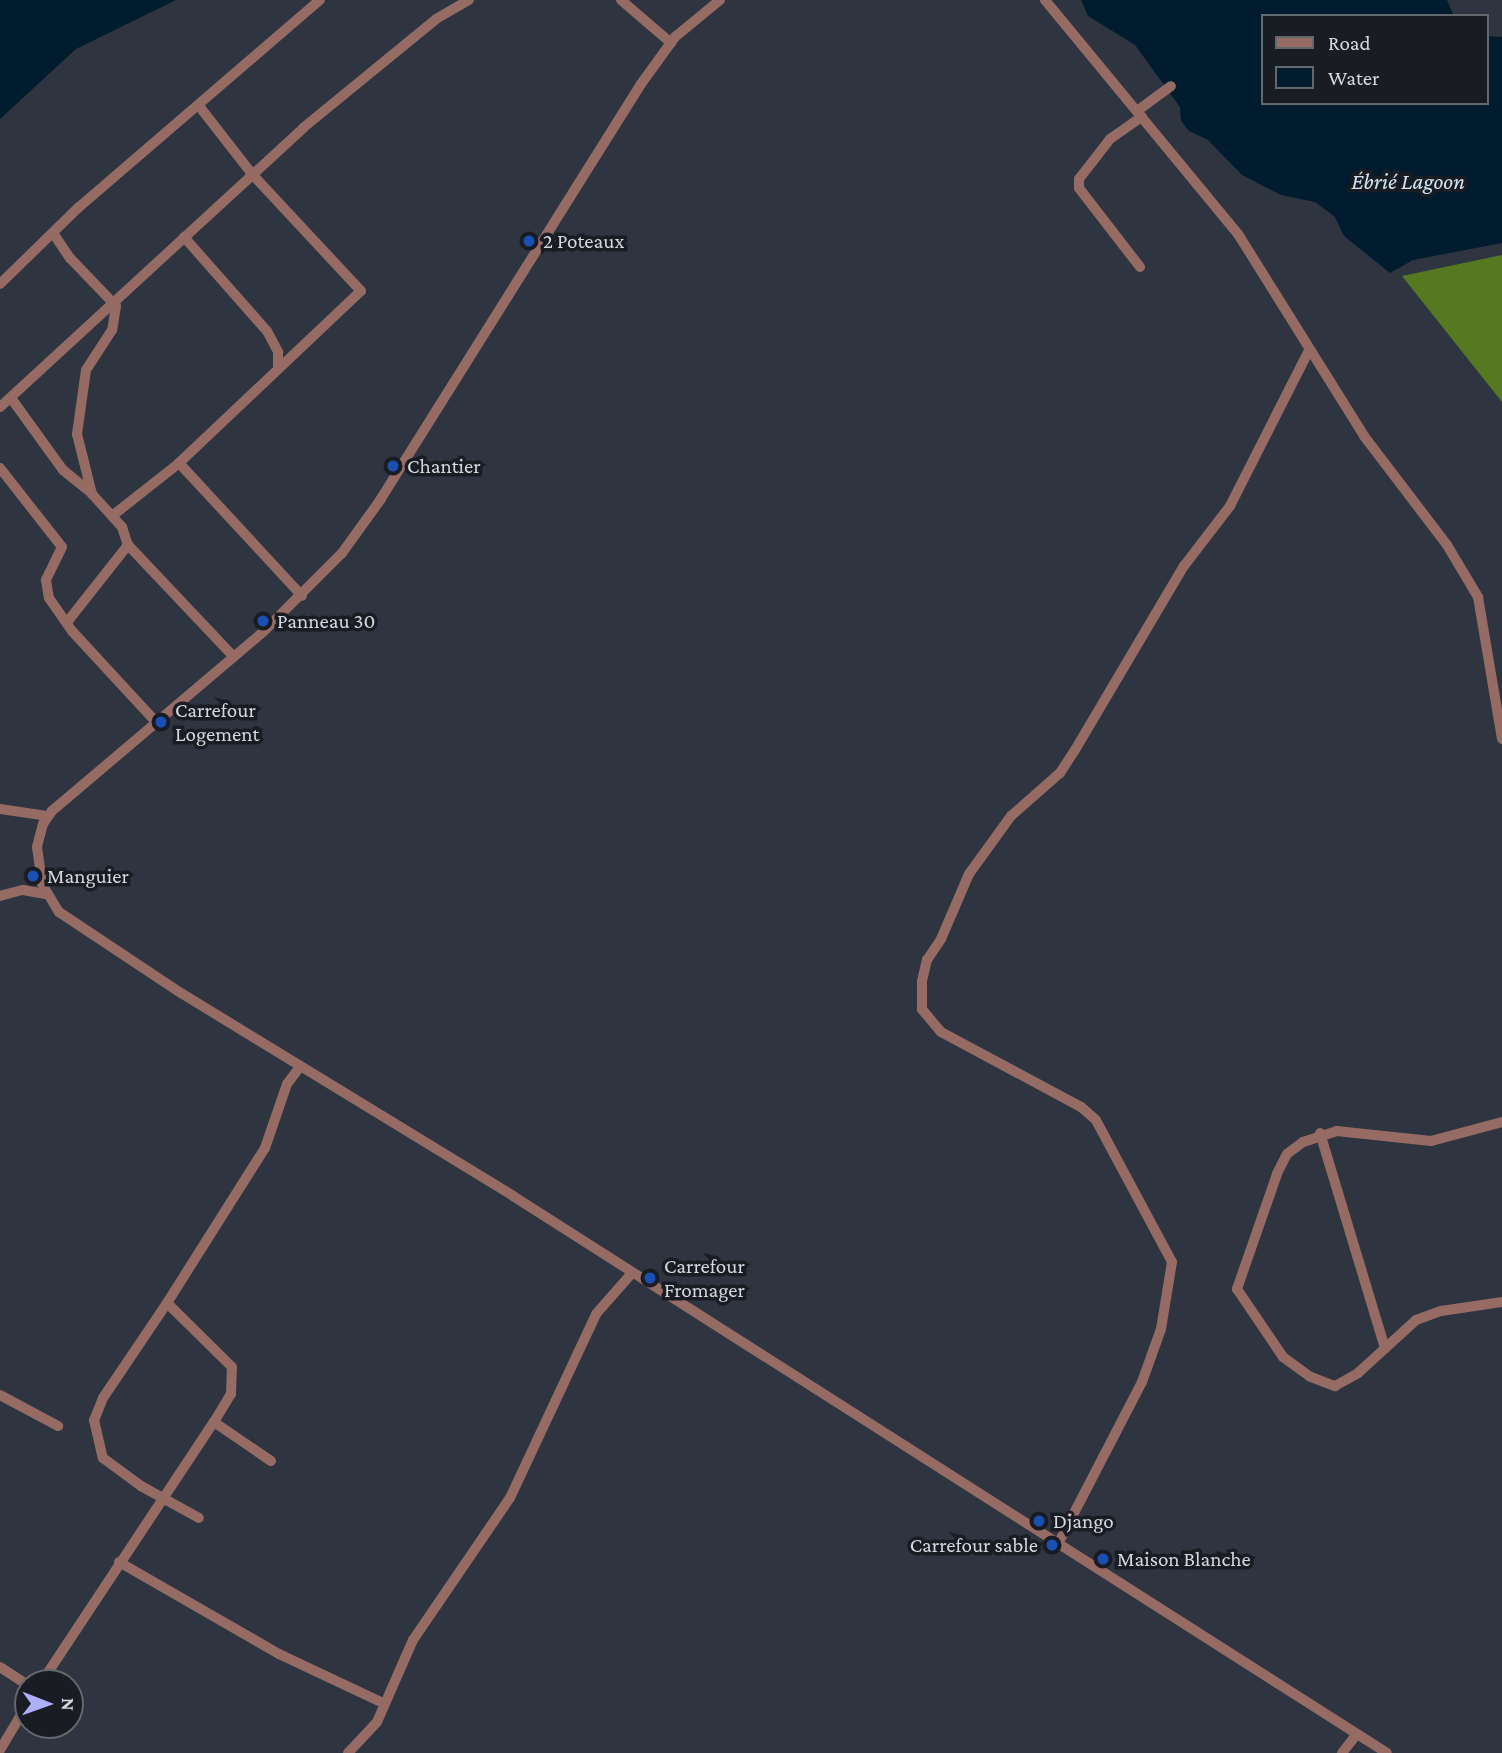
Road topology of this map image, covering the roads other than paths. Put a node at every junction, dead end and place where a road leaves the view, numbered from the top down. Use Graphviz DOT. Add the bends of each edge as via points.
graph roads {
  1 [pos="320,0"];
  2 [pos="469,0"];
  3 [pos="621,0"];
  4 [pos="720,0"];
  5 [pos="1045,0"];
  6 [pos="671,43"];
  7 [pos="1171,86"];
  8 [pos="199,106"];
  9 [pos="1139,114"];
  10 [pos="252,174"];
  11 [pos="53,233"];
  12 [pos="184,237"];
  13 [pos="1140,267"];
  14 [pos="0,284"];
  15 [pos="112,301"];
  16 [pos="1308,352"];
  17 [pos="278,366"];
  18 [pos="10,398"];
  19 [pos="0,407"];
  20 [pos="179,463"];
  21 [pos="0,468"];
  22 [pos="92,494"];
  23 [pos="112,516"];
  24 [pos="128,545"];
  25 [pos="302,596"];
  26 [pos="68,621"];
  27 [pos="234,657"];
  28 [pos="156,722"];
  29 [pos="1502,739"];
  30 [pos="0,809"];
  31 [pos="48,816"];
  32 [pos="46,894"];
  33 [pos="0,896"];
  34 [pos="300,1067"];
  35 [pos="1502,1122"];
  36 [pos="1320,1133"];
  37 [pos="632,1273"];
  38 [pos="1502,1302"];
  39 [pos="167,1303"];
  40 [pos="1385,1348"];
  41 [pos="0,1395"];
  42 [pos="214,1422"];
  43 [pos="58,1426"];
  44 [pos="271,1461"];
  45 [pos="160,1497"];
  46 [pos="199,1518"];
  47 [pos="1059,1542"];
  48 [pos="119,1562"];
  49 [pos="50,1669"];
  50 [pos="383,1703"];
  51 [pos="14,1726"];
  52 [pos="1357,1734"];
  53 [pos="0,1750"];
  54 [pos="348,1753"];
  55 [pos="1342,1753"];
  56 [pos="1387,1753"];
  1 -- 8 [label="street"];
  2 -- 10 [label="street" via="436,19"];
  3 -- 6 [label="street"];
  4 -- 6 [label="street"];
  5 -- 9 [label="street"];
  6 -- 25 [label="street" via="381,499 342,553"];
  7 -- 9 [label="street"];
  8 -- 10 [label="street"];
  8 -- 11 [label="street"];
  9 -- 13 [label="street" via="1110,139 1079,179 1079,188"];
  9 -- 16 [label="street" via="1238,234"];
  10 -- 12 [label="street"];
  10 -- 17 [label="street" via="361,291"];
  11 -- 14 [label="street"];
  11 -- 15 [label="street" via="70,258"];
  12 -- 15 [label="street"];
  12 -- 17 [label="street" via="267,331 278,352"];
  15 -- 18 [label="street"];
  15 -- 22 [label="street" via="118,315 86,370 78,414 77,434"];
  16 -- 29 [label="street" via="1476,592 1487,630"];
  16 -- 47 [label="street" via="1230,506 1184,566 1075,750 1060,773 1011,816 969,874 942,939 927,960 922,981 922,1010 941,1032 1081,1107 1096,1120 1172,1262 1161,1329 1142,1382"];
  17 -- 20 [label="street"];
  18 -- 19 [label="street"];
  18 -- 22 [label="street" via="63,470"];
  20 -- 23 [label="street"];
  20 -- 25 [label="street"];
  21 -- 26 [label="street" via="59,538 62,555 50,570 46,591"];
  22 -- 23 [label="street"];
  23 -- 24 [label="street"];
  24 -- 26 [label="street"];
  24 -- 27 [label="street"];
  25 -- 27 [label="street"];
  26 -- 28 [label="street" via="72,631"];
  27 -- 28 [label="street"];
  28 -- 31 [label="street" via="81,782"];
  30 -- 31 [label="street"];
  31 -- 32 [label="street" via="39,835 37,860"];
  32 -- 33 [label="street" via="23,890"];
  32 -- 34 [label="street" via="72,921"];
  34 -- 37 [label="street"];
  34 -- 39 [label="street" via="286,1084 265,1148"];
  35 -- 36 [label="street" via="1430,1141"];
  36 -- 40 [label="street"];
  36 -- 40 [label="street" via="1287,1154 1237,1289 1283,1357 1330,1385 1339,1386"];
  37 -- 47 [label="street"];
  37 -- 50 [label="street" via="596,1314 577,1346 510,1498 413,1640"];
  38 -- 40 [label="street" via="1424,1317"];
  39 -- 42 [label="street" via="232,1367 231,1394"];
  39 -- 45 [label="street" via="103,1398 94,1420 103,1458"];
  41 -- 43 [label="street"];
  42 -- 44 [label="street"];
  42 -- 45 [label="street"];
  45 -- 46 [label="street"];
  45 -- 48 [label="street"];
  47 -- 52 [label="street"];
  48 -- 49 [label="street"];
  48 -- 50 [label="street" via="279,1654"];
  50 -- 54 [label="street" via="377,1721"];
  51 -- 53 [label="street"];
  52 -- 55 [label="street"];
  52 -- 56 [label="street"];
}
